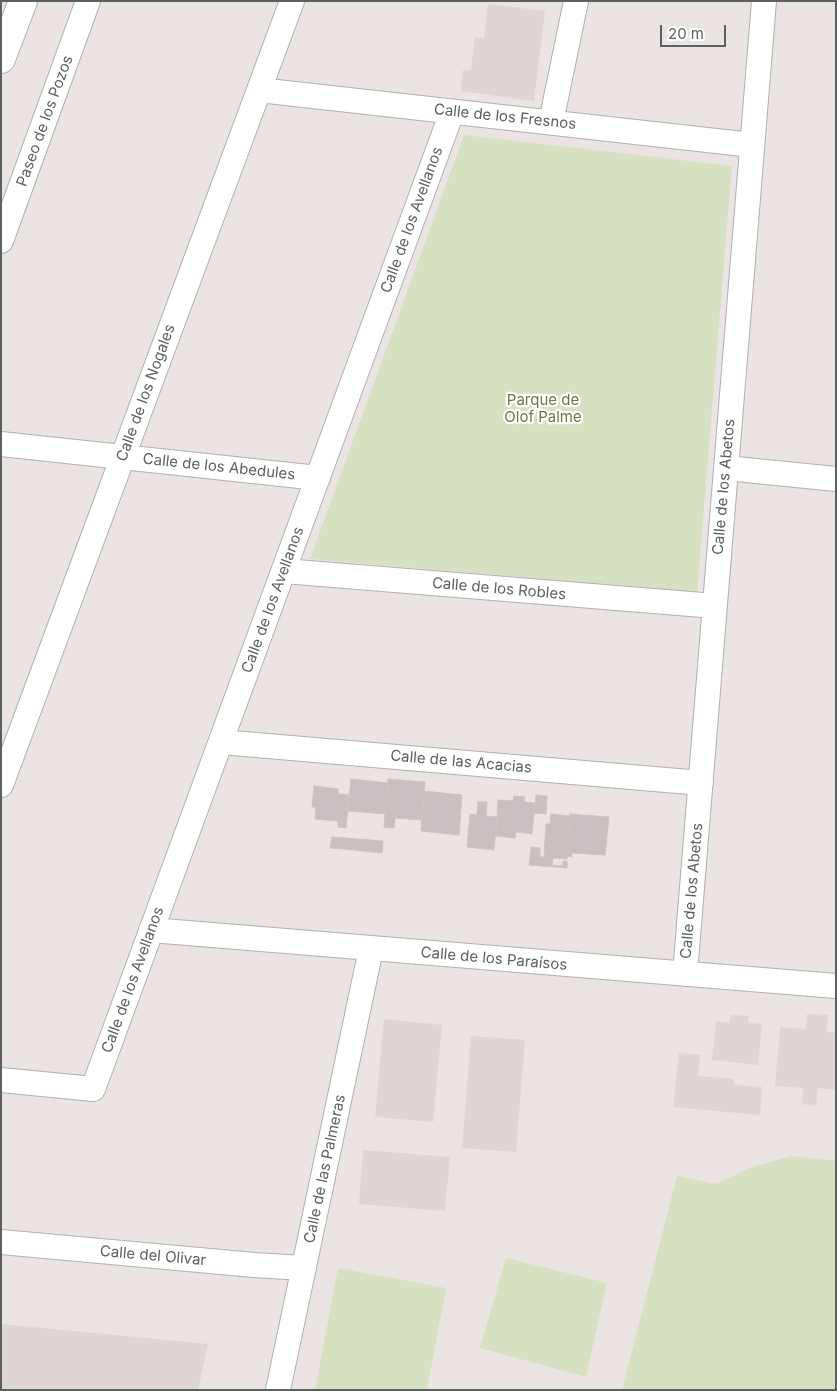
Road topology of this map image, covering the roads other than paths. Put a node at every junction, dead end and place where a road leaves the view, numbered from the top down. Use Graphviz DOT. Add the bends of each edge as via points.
graph roads {
  1 [pos="22,1"];
  2 [pos="88,1"];
  3 [pos="292,1"];
  4 [pos="576,1"];
  5 [pos="764,1"];
  6 [pos="1,59"];
  7 [pos="259,90"];
  8 [pos="452,112"];
  9 [pos="551,122"];
  10 [pos="752,145"];
  11 [pos="1,241"];
  12 [pos="1,444"];
  13 [pos="122,457"];
  14 [pos="726,468"];
  15 [pos="318,478"];
  16 [pos="836,479"];
  17 [pos="284,571"];
  18 [pos="715,606"];
  19 [pos="220,742"];
  20 [pos="701,783"];
  21 [pos="1,785"];
  22 [pos="151,930"];
  23 [pos="371,949"];
  24 [pos="685,974"];
  25 [pos="836,986"];
  26 [pos="1,1080"];
  27 [pos="1,1242"];
  28 [pos="304,1268"];
  29 [pos="278,1390"];
  1 -- 6 [label="street"];
  2 -- 11 [label="street, Paseo de los Pozos"];
  3 -- 7 [label="street, Calle de los Nogales"];
  4 -- 9 [label="street"];
  5 -- 10 [label="street, Calle de los Abetos"];
  7 -- 8 [label="street, Calle de los Fresnos"];
  7 -- 13 [label="street, Calle de los Nogales"];
  8 -- 9 [label="street, Calle de los Fresnos"];
  8 -- 15 [label="street, Calle de los Avellanos"];
  9 -- 10 [label="street, Calle de los Fresnos"];
  10 -- 14 [label="street, Calle de los Abetos"];
  12 -- 13 [label="street, Calle de los Abedules"];
  13 -- 15 [label="street, Calle de los Abedules"];
  13 -- 21 [label="street, Calle de los Nogales"];
  14 -- 16 [label="street"];
  14 -- 18 [label="street, Calle de los Abetos"];
  15 -- 17 [label="street, Calle de los Avellanos"];
  17 -- 18 [label="street, Calle de los Robles"];
  17 -- 19 [label="street, Calle de los Avellanos"];
  18 -- 20 [label="street, Calle de los Abetos"];
  19 -- 20 [label="street, Calle de las Acacias"];
  19 -- 22 [label="street, Calle de los Avellanos"];
  20 -- 24 [label="street, Calle de los Abetos"];
  22 -- 23 [label="street, Calle de los Paraísos"];
  22 -- 26 [label="street, Calle de los Avellanos" via="93,1089"];
  23 -- 24 [label="street, Calle de los Paraísos"];
  23 -- 28 [label="street, Calle de las Palmeras"];
  24 -- 25 [label="street, Calle de los Paraísos"];
  27 -- 28 [label="street, Calle del Olivar"];
  28 -- 29 [label="street, Calle de las Palmeras"];
}
